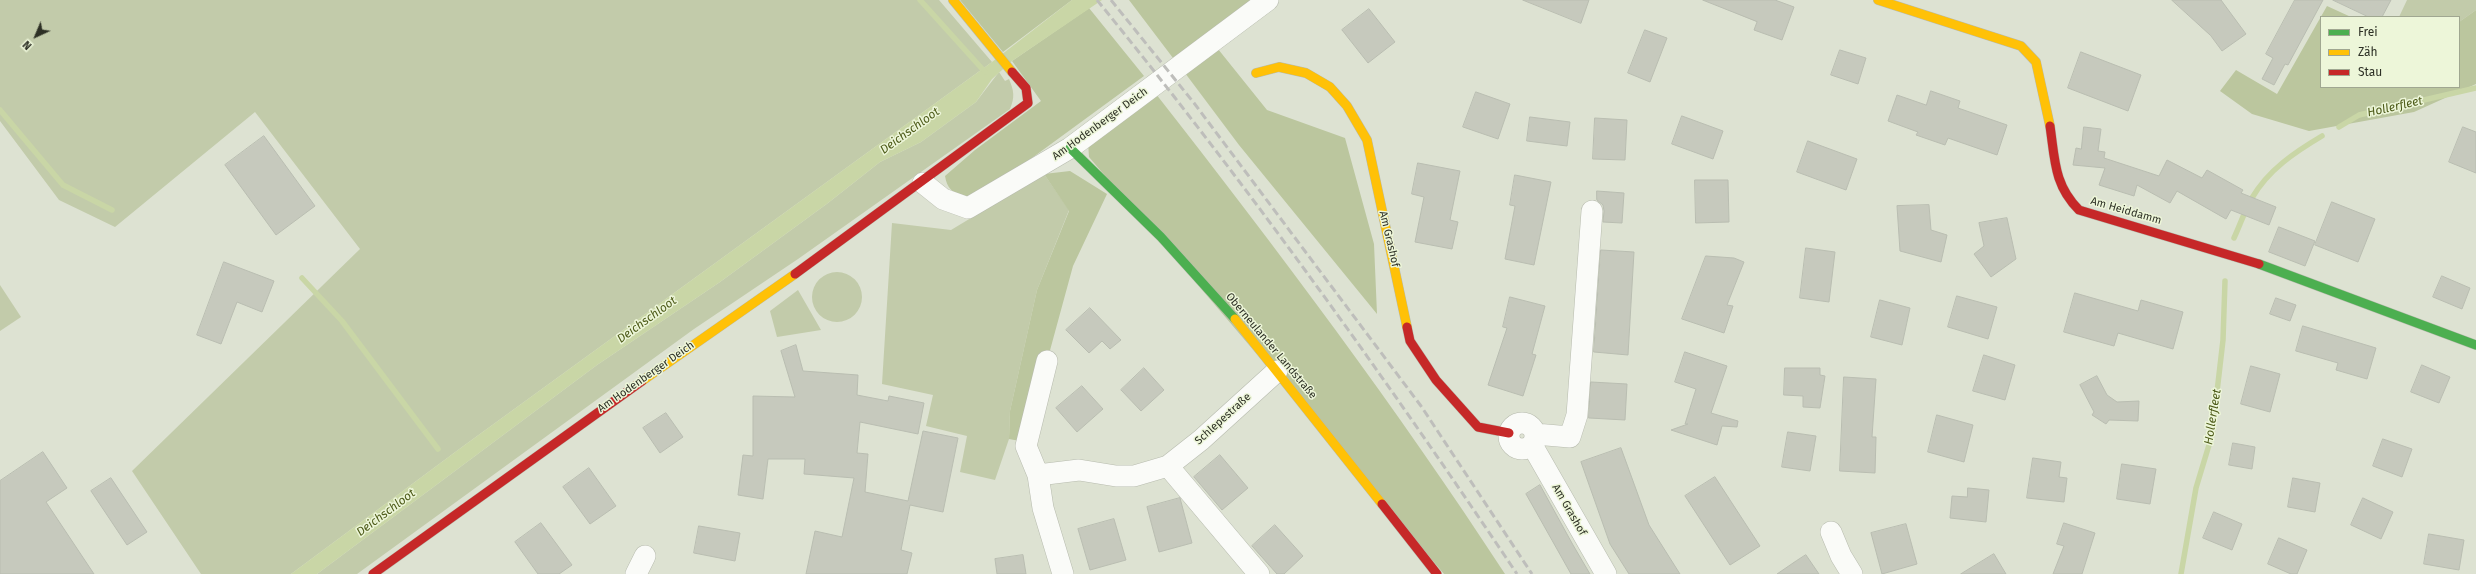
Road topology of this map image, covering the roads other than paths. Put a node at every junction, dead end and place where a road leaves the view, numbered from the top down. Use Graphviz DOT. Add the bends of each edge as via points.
graph roads {
  1 [pos="953,0"];
  2 [pos="1268,0"];
  3 [pos="1878,0"];
  4 [pos="1256,73"];
  5 [pos="1070,148"];
  6 [pos="923,183"];
  7 [pos="1592,211"];
  8 [pos="2476,345"];
  9 [pos="1047,361"];
  10 [pos="1277,371"];
  11 [pos="1509,433"];
  12 [pos="1534,440"];
  13 [pos="1168,466"];
  14 [pos="1038,475"];
  15 [pos="1831,532"];
  16 [pos="373,574"];
  17 [pos="1063,574"];
  18 [pos="1259,574"];
  19 [pos="1437,574"];
  20 [pos="1606,574"];
  21 [pos="1852,574"];
  1 -- 6 [label="street, Am Hodenberger Deich" via="1026,88 1028,103"];
  2 -- 5 [label="street, Am Hodenberger Deich"];
  3 -- 8 [label="street, Am Heiddamm" via="2021,46 2036,62 2038,69 2046,101 2058,181 2067,198 2079,210 2279,270"];
  4 -- 11 [label="street, Am Grashof" via="1279,67 1306,73 1330,87 1347,106 1367,140 1410,341 1436,380 1478,427"];
  5 -- 6 [label="street, Am Hodenberger Deich" via="968,208 943,199"];
  5 -- 10 [label="street, Oberneulander Landstraße" via="1142,217 1191,269"];
  6 -- 16 [label="street, Am Hodenberger Deich" via="490,488"];
  7 -- 12 [label="street, Am Grashof" via="1577,415 1570,438"];
  9 -- 14 [label="street" via="1026,446"];
  10 -- 13 [label="street, Schlepestraße" via="1201,440"];
  10 -- 19 [label="street, Oberneulander Landstraße"];
  11 -- 12 [label="street, Am Grashof" via="1517,424 1528,424"];
  12 -- 20 [label="street, Am Grashof"];
  13 -- 14 [label="street, Schlepestraße" via="1134,476 1079,470"];
  13 -- 18 [label="street"];
  14 -- 17 [label="street" via="1043,508"];
  15 -- 21 [label="street"];
}
